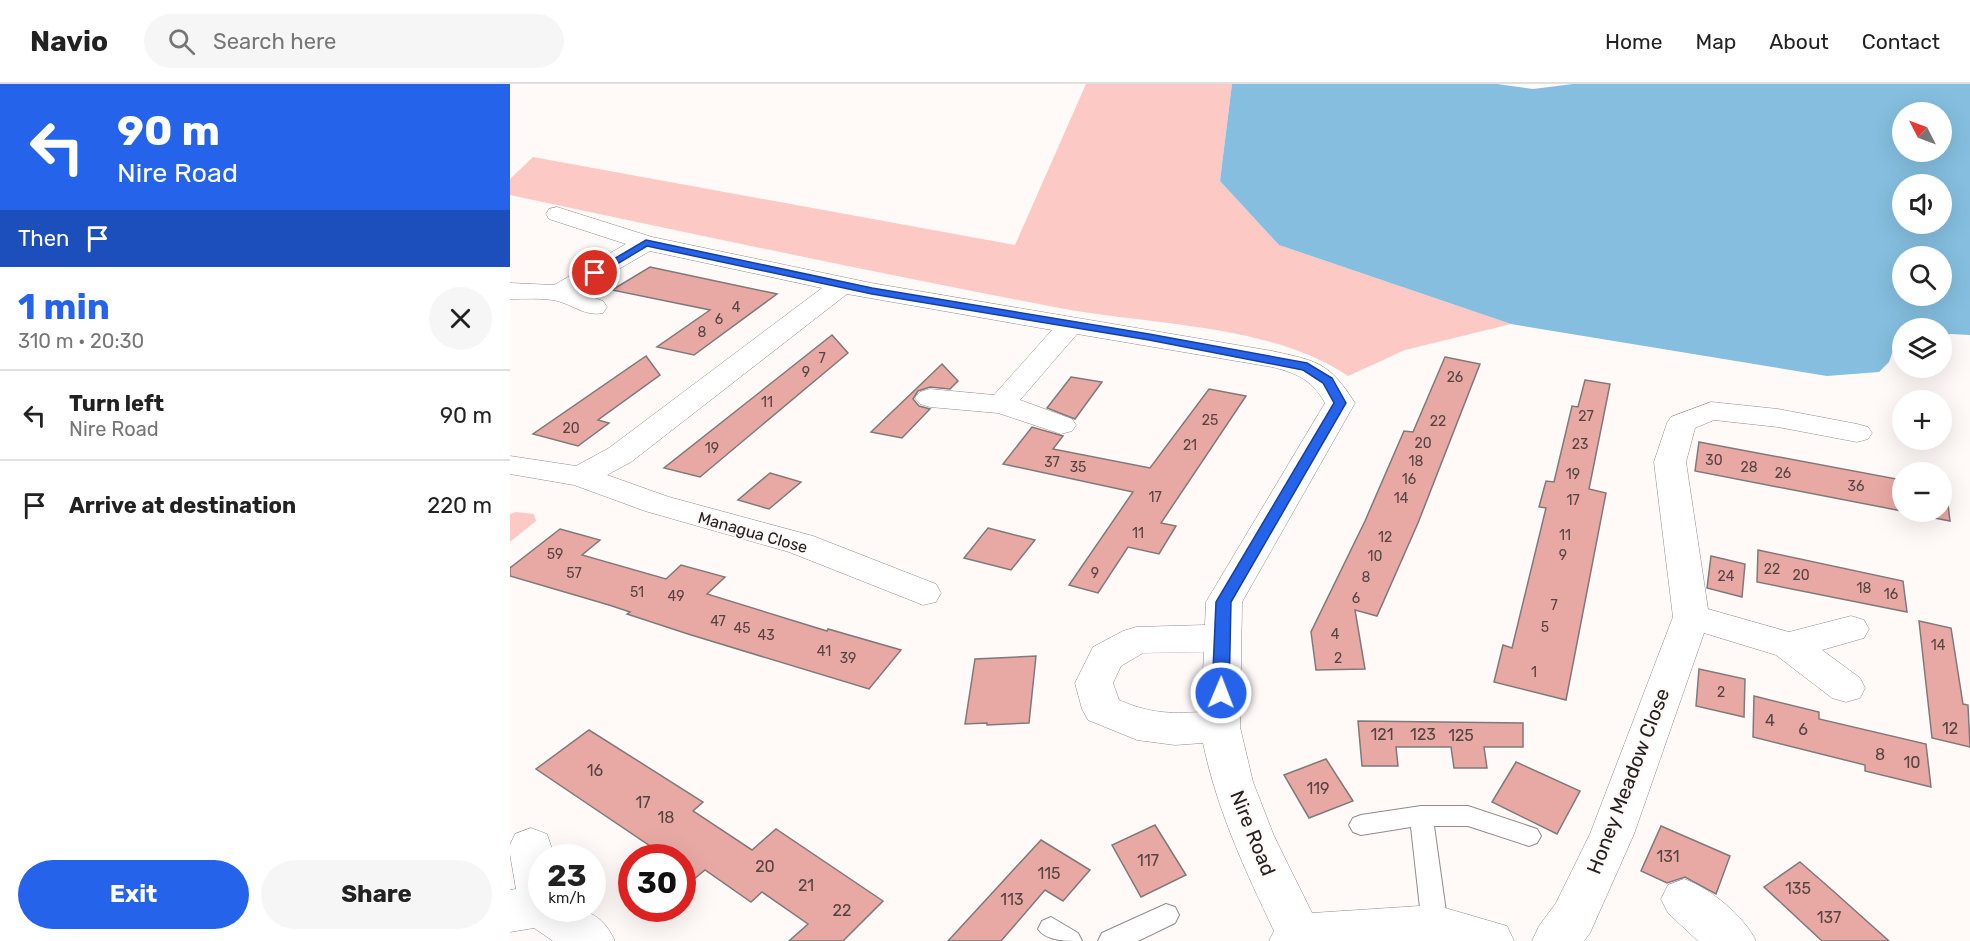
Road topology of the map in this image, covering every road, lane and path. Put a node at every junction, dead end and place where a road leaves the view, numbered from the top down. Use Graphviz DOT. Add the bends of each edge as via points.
graph roads {
  1 [pos="557,214"];
  2 [pos="646,243"];
  3 [pos="844,284"];
  4 [pos="510,291"];
  5 [pos="559,293"];
  6 [pos="594,307"];
  7 [pos="1071,325"];
  8 [pos="930,398"];
  9 [pos="1001,404"];
  10 [pos="1061,425"];
  11 [pos="1857,433"];
  12 [pos="510,465"];
  13 [pos="580,476"];
  14 [pos="923,593"];
  15 [pos="1691,617"];
  16 [pos="1851,629"];
  17 [pos="1221,638"];
  18 [pos="1789,645"];
  19 [pos="1846,687"];
  20 [pos="1220,727"];
  21 [pos="1421,816"];
  22 [pos="1361,825"];
  23 [pos="1529,836"];
  24 [pos="1684,899"];
  25 [pos="528,909"];
  26 [pos="510,911"];
  27 [pos="1166,915"];
  28 [pos="564,922"];
  29 [pos="1435,926"];
  30 [pos="1296,938"];
  31 [pos="591,941"];
  32 [pos="1111,941"];
  33 [pos="1490,941"];
  34 [pos="1556,941"];
  35 [pos="1732,941"];
  1 -- 2 [label="street, Nire Road"];
  2 -- 3 [label="street, Nire Road"];
  2 -- 5 [label="street"];
  3 -- 7 [label="street, Nire Road"];
  3 -- 13 [label="street" via="620,455"];
  4 -- 5 [label="street"];
  5 -- 6 [label="street"];
  7 -- 9 [label="street"];
  7 -- 17 [label="street, Nire Road" via="1307,367 1328,381 1340,403 1224,602"];
  8 -- 9 [label="street"];
  9 -- 10 [label="street"];
  11 -- 15 [label="street, Honey Meadow Close" via="1778,418 1711,411 1682,423 1670,462"];
  12 -- 13 [label="street, Managua Close"];
  13 -- 14 [label="street, Managua Close" via="657,504 801,544"];
  15 -- 18 [label="street"];
  15 -- 34 [label="street, Honey Meadow Close" via="1612,834 1573,918"];
  16 -- 18 [label="street"];
  17 -- 20 [label="street, Nire Road"];
  17 -- 20 [label="street" via="1136,640 1106,657 1094,683 1102,709 1137,725 1175,729"];
  18 -- 19 [label="street"];
  20 -- 30 [label="street, Nire Road" via="1232,782"];
  21 -- 22 [label="lane"];
  21 -- 23 [label="lane" via="1468,816"];
  21 -- 29 [label="lane"];
  24 -- 35 [label="street"];
  25 -- 26 [label="street"];
  27 -- 32 [label="lane"];
  28 -- 31 [label="street"];
  29 -- 30 [label="street"];
  29 -- 33 [label="street"];
}
